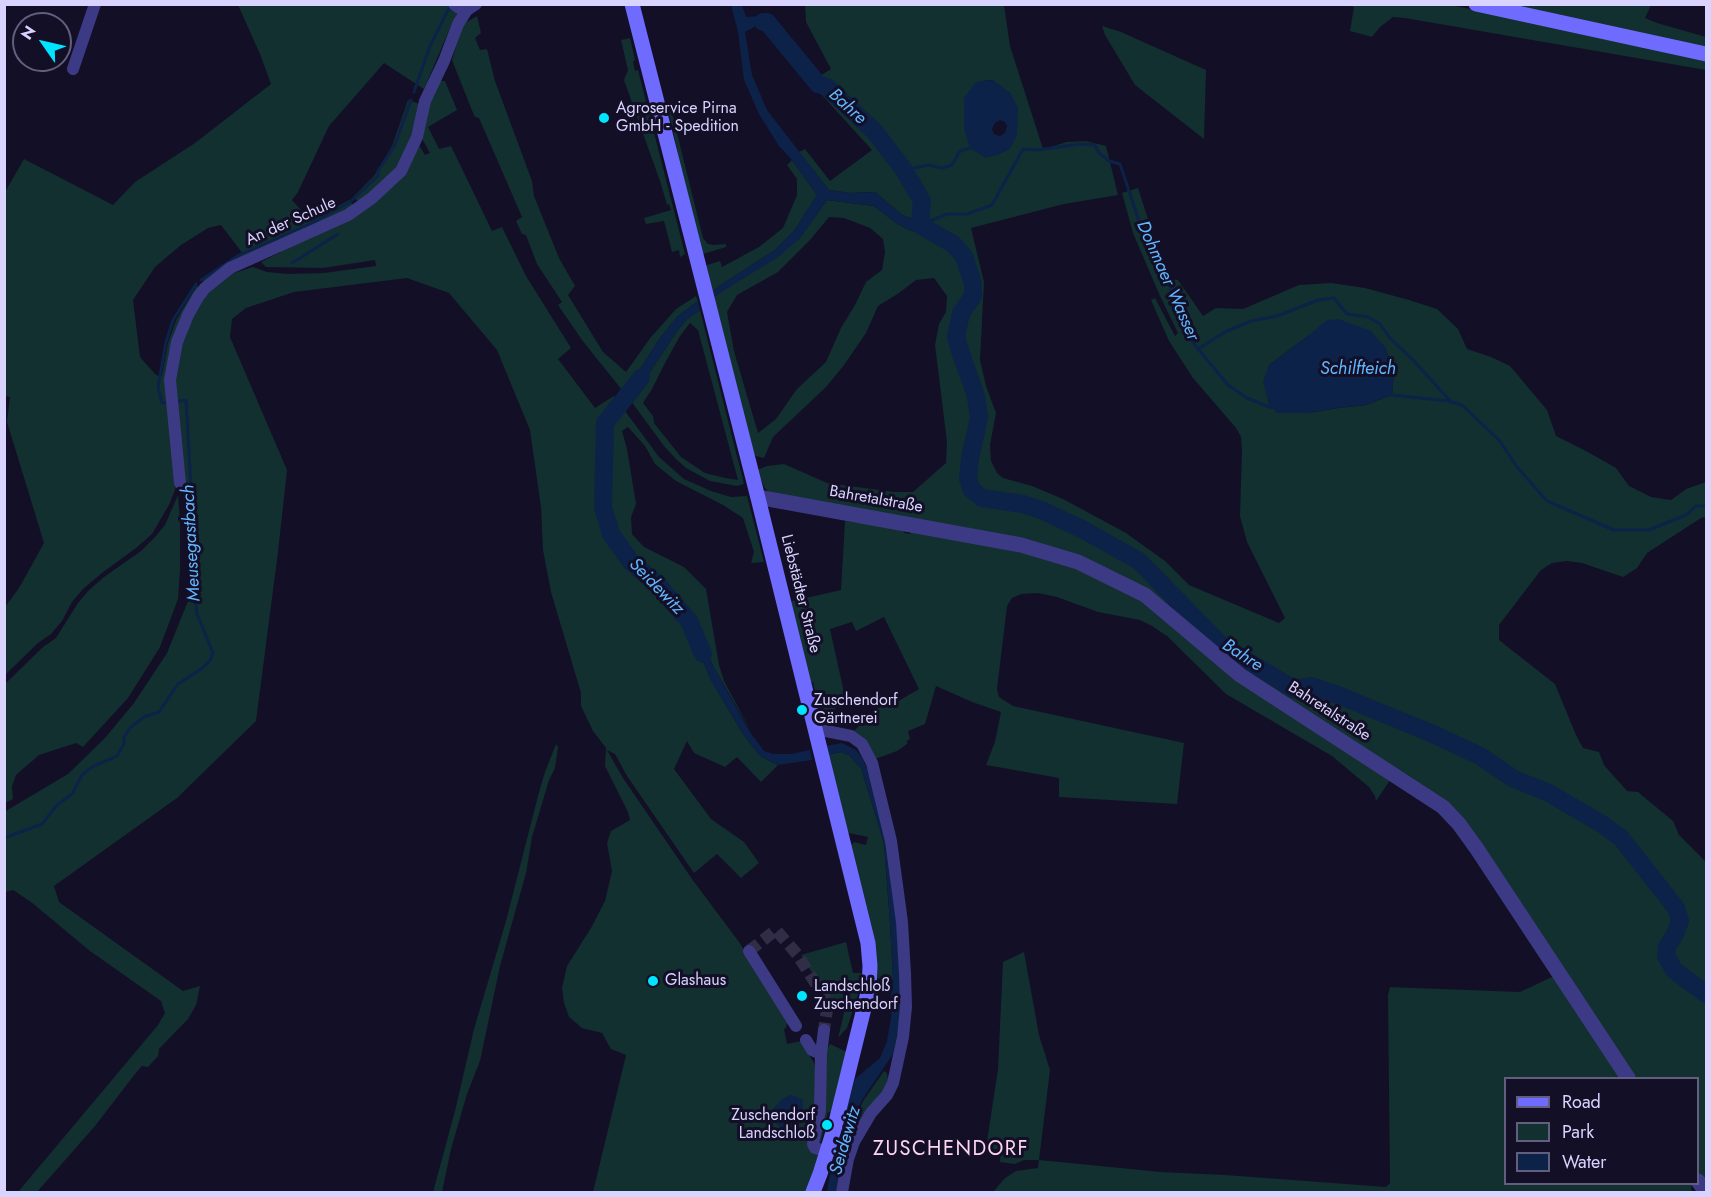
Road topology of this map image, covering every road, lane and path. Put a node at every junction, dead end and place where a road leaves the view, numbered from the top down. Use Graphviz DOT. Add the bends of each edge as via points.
graph roads {
  1 [pos="95,4"];
  2 [pos="454,4"];
  3 [pos="632,4"];
  4 [pos="1476,4"];
  5 [pos="472,7"];
  6 [pos="1707,54"];
  7 [pos="73,69"];
  8 [pos="180,483"];
  9 [pos="758,498"];
  10 [pos="818,745"];
  11 [pos="749,951"];
  12 [pos="796,1026"];
  13 [pos="824,1030"];
  14 [pos="806,1040"];
  15 [pos="821,1054"];
  16 [pos="1627,1077"];
  17 [pos="828,1151"];
  18 [pos="813,1192"];
  19 [pos="842,1192"];
  1 -- 7 [label="street"];
  2 -- 5 [label="street" via="459,8"];
  3 -- 9 [label="main road, Liebstädter Straße"];
  4 -- 6 [label="main road"];
  5 -- 8 [label="street, An der Schule" via="458,24 425,100 417,136 401,171 348,215 230,268 198,297 177,342 170,380"];
  9 -- 10 [label="main road, Liebstädter Straße"];
  9 -- 16 [label="street, Bahretalstraße" via="1021,545 1078,562 1145,595 1240,675 1443,807 1477,849"];
  10 -- 17 [label="main road, Liebstädter Straße" via="868,943 870,966 869,988"];
  10 -- 19 [label="street" via="826,731 851,736 862,744 872,763 891,841 902,922 906,1006 893,1083 854,1142"];
  11 -- 12 [label="street"];
  13 -- 15 [label="street"];
  14 -- 15 [label="street" via="812,1050"];
  15 -- 17 [label="street" via="820,1110 812,1138 815,1148"];
  17 -- 18 [label="main road, Liebstädter Straße"];
}
